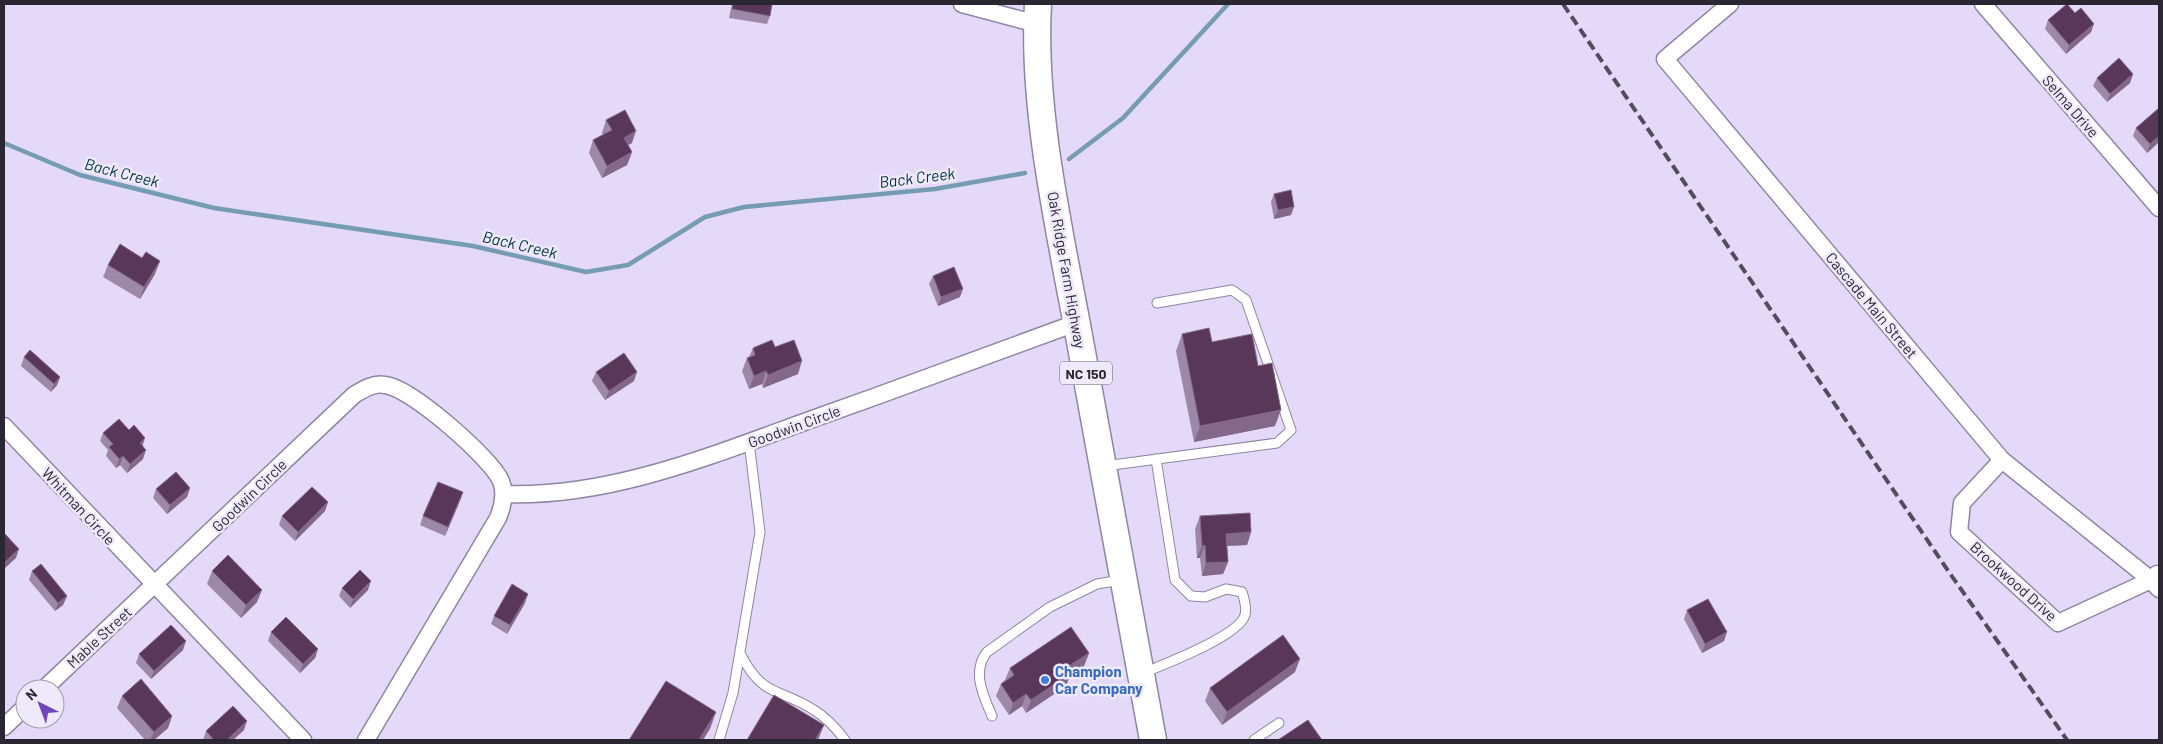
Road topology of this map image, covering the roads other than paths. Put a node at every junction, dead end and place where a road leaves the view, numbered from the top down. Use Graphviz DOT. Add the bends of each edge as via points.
graph roads {
  1 [pos="962,4"];
  2 [pos="1730,4"];
  3 [pos="1983,4"];
  4 [pos="1038,14"];
  5 [pos="2159,208"];
  6 [pos="1157,302"];
  7 [pos="1076,323"];
  8 [pos="4,426"];
  9 [pos="749,442"];
  10 [pos="1156,459"];
  11 [pos="2002,460"];
  12 [pos="1103,467"];
  13 [pos="504,494"];
  14 [pos="1123,579"];
  15 [pos="2156,580"];
  16 [pos="154,586"];
  17 [pos="741,654"];
  18 [pos="1141,674"];
  19 [pos="55,679"];
  20 [pos="992,716"];
  21 [pos="15,717"];
  22 [pos="1279,723"];
  23 [pos="4,727"];
  24 [pos="303,740"];
  25 [pos="366,740"];
  26 [pos="719,740"];
  27 [pos="845,740"];
  28 [pos="1153,740"];
  29 [pos="1254,740"];
  1 -- 4 [label="street"];
  2 -- 11 [label="street, Cascade Main Street" via="1665,59"];
  3 -- 5 [label="street, Selma Drive"];
  4 -- 7 [label="main road, Oak Ridge Farm Highway / NC 150" via="1045,134"];
  6 -- 10 [label="lane" via="1232,290 1246,300 1291,430 1277,443"];
  7 -- 9 [label="street, Goodwin Circle"];
  7 -- 12 [label="main road, Oak Ridge Farm Highway / NC 150"];
  8 -- 16 [label="street, Whitman Circle"];
  9 -- 13 [label="street, Goodwin Circle" via="595,487 539,496"];
  9 -- 17 [label="lane" via="760,532"];
  10 -- 12 [label="lane"];
  10 -- 18 [label="lane" via="1175,580 1191,596 1205,597 1226,589 1242,592 1246,613 1240,625 1206,645"];
  11 -- 15 [label="street, Cascade Main Street"];
  11 -- 15 [label="street, Brookwood Drive" via="1962,503 1960,532 2058,624"];
  12 -- 14 [label="main road, Oak Ridge Farm Highway / NC 150"];
  13 -- 16 [label="street, Goodwin Circle" via="501,481 493,470 449,425 403,391 386,384 369,386 354,395"];
  13 -- 25 [label="street" via="498,518"];
  14 -- 18 [label="main road, Oak Ridge Farm Highway / NC 150"];
  14 -- 20 [label="lane" via="1097,584 1050,607 987,652 982,658 980,676 983,696"];
  16 -- 19 [label="street, Mable Street"];
  16 -- 24 [label="street"];
  17 -- 26 [label="lane" via="730,711"];
  17 -- 27 [label="lane" via="749,670 768,688 813,709"];
  18 -- 28 [label="main road, Oak Ridge Farm Highway / NC 150"];
  21 -- 23 [label="street"];
  22 -- 29 [label="lane"];
}
